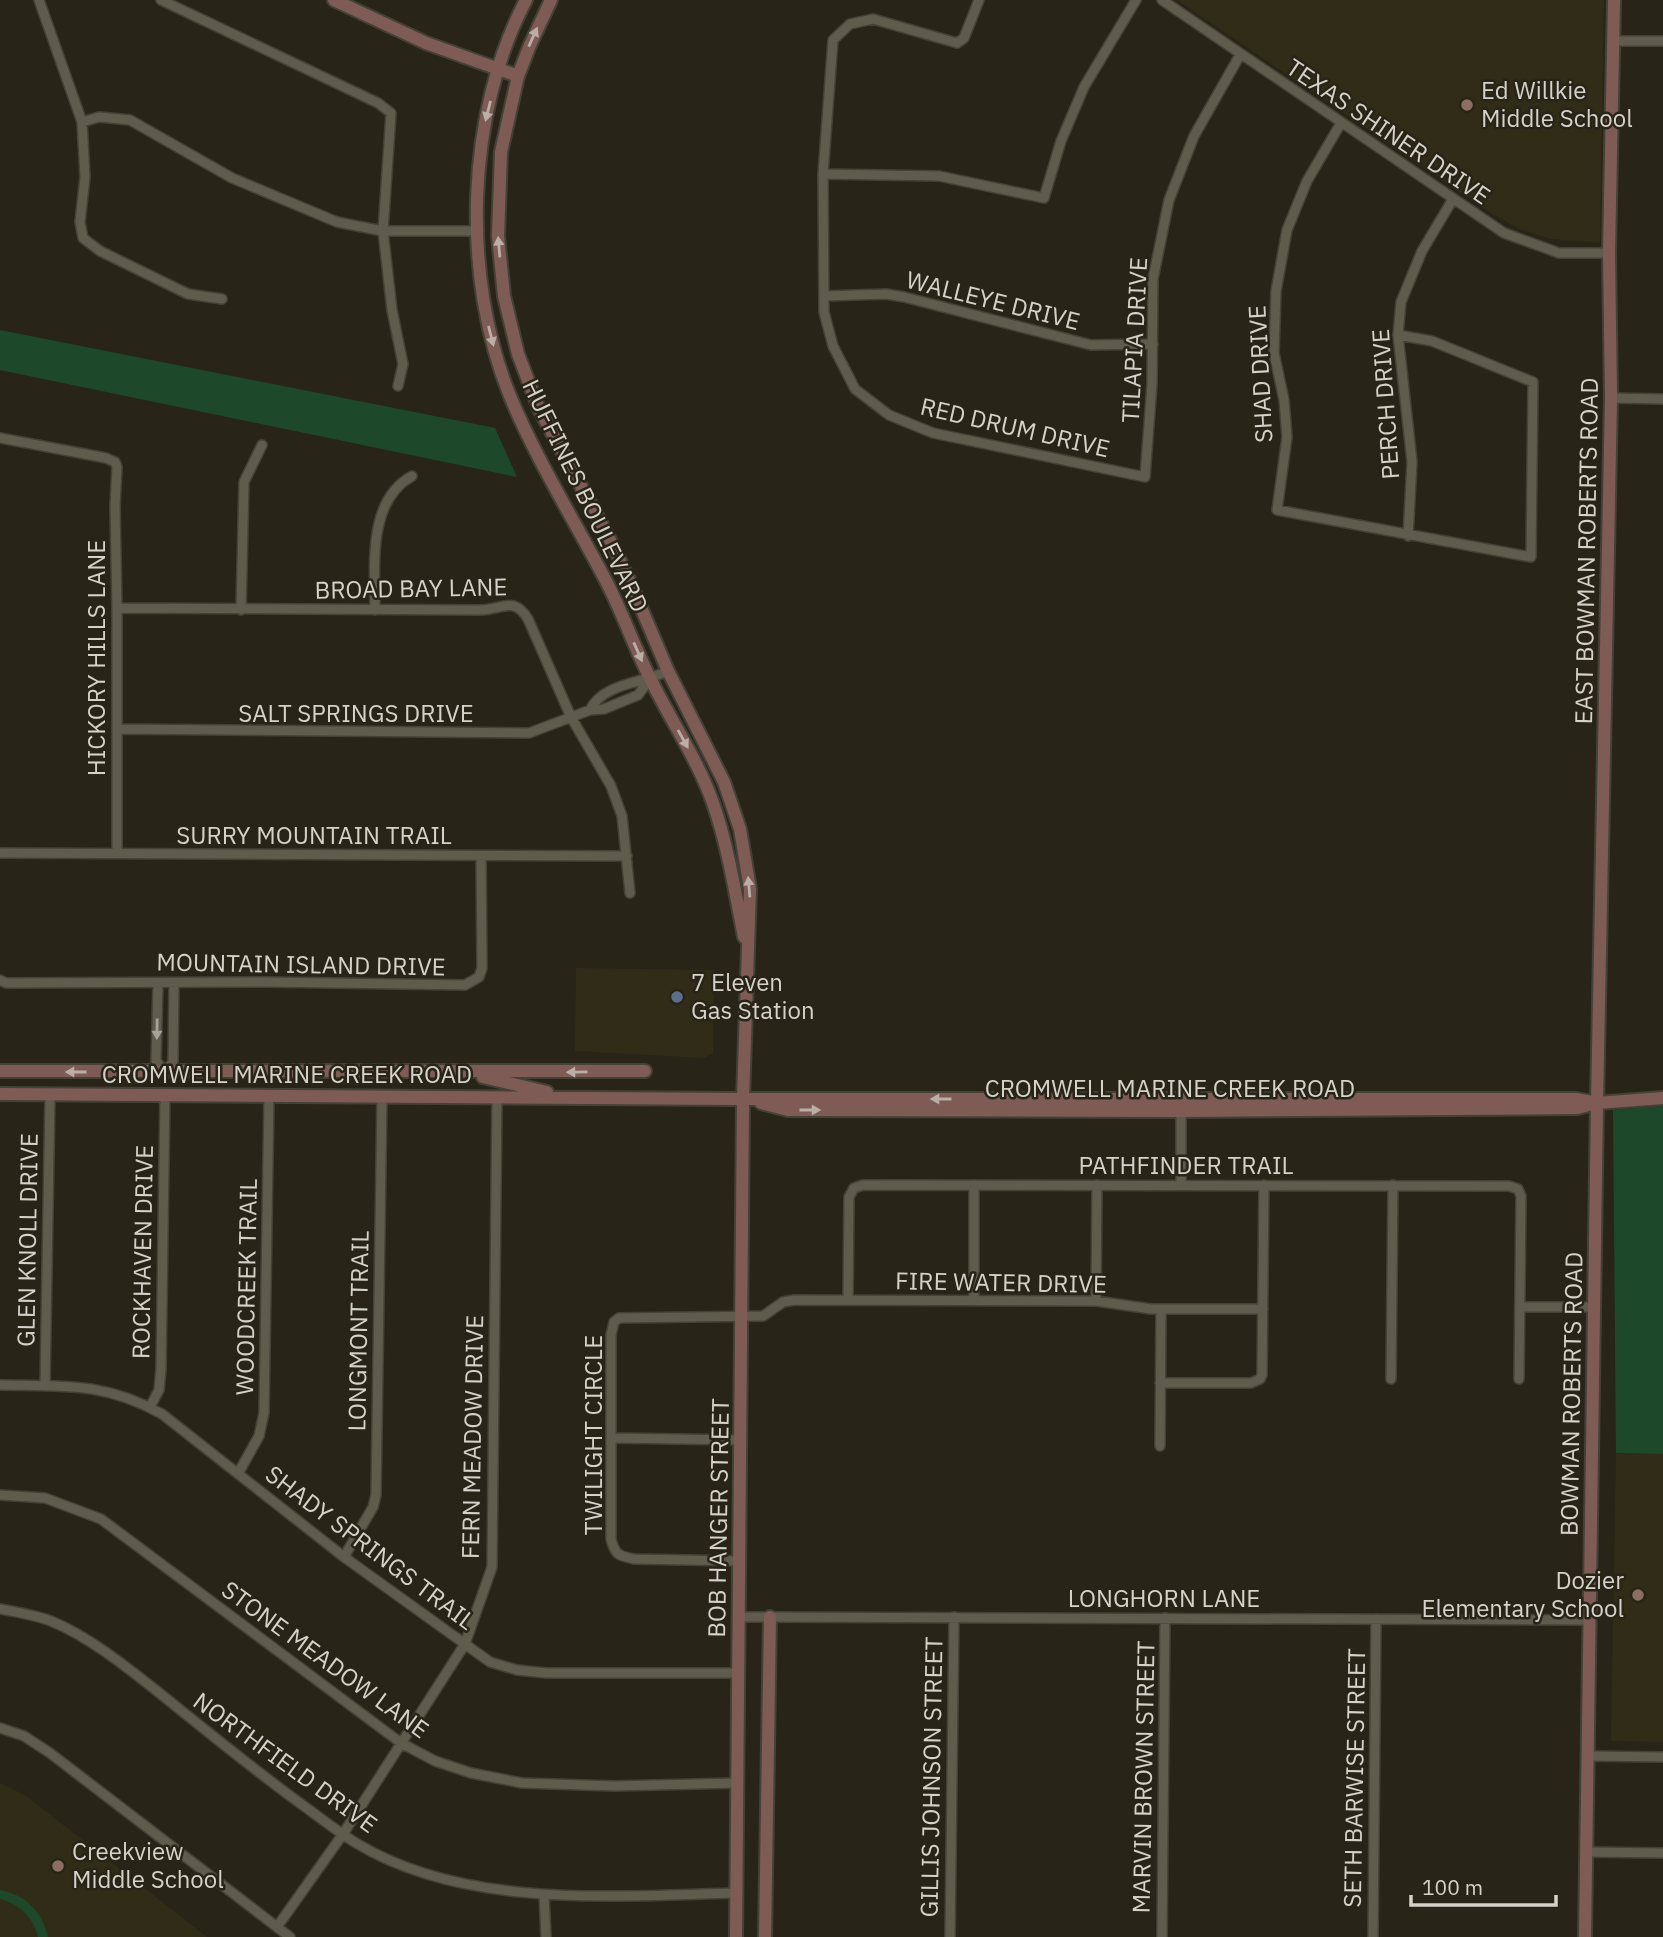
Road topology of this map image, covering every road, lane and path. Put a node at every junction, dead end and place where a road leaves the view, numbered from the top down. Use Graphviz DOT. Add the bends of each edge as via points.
graph roads {
  1 [pos="39,0"];
  2 [pos="161,0"];
  3 [pos="334,0"];
  4 [pos="526,0"];
  5 [pos="551,0"];
  6 [pos="979,0"];
  7 [pos="1136,0"];
  8 [pos="1162,0"];
  9 [pos="1614,0"];
  10 [pos="1613,41"];
  11 [pos="1663,41"];
  12 [pos="1240,55"];
  13 [pos="499,69"];
  14 [pos="518,76"];
  15 [pos="82,121"];
  16 [pos="1341,123"];
  17 [pos="823,174"];
  18 [pos="1453,199"];
  19 [pos="476,231"];
  20 [pos="383,232"];
  21 [pos="1609,253"];
  22 [pos="824,296"];
  23 [pos="222,299"];
  24 [pos="1398,335"];
  25 [pos="1153,344"];
  26 [pos="398,386"];
  27 [pos="1611,398"];
  28 [pos="1663,399"];
  29 [pos="1,440"];
  30 [pos="262,445"];
  31 [pos="412,476"];
  32 [pos="1145,477"];
  33 [pos="1408,536"];
  34 [pos="117,608"];
  35 [pos="241,610"];
  36 [pos="375,610"];
  37 [pos="668,671"];
  38 [pos="650,679"];
  39 [pos="590,710"];
  40 [pos="571,717"];
  41 [pos="118,729"];
  42 [pos="0,853"];
  43 [pos="117,854"];
  44 [pos="481,856"];
  45 [pos="627,856"];
  46 [pos="630,893"];
  47 [pos="748,955"];
  48 [pos="0,980"];
  49 [pos="158,983"];
  50 [pos="174,983"];
  51 [pos="0,1071"];
  52 [pos="645,1071"];
  53 [pos="165,1072"];
  54 [pos="462,1073"];
  55 [pos="0,1094"];
  56 [pos="50,1094"];
  57 [pos="165,1094"];
  58 [pos="269,1096"];
  59 [pos="382,1096"];
  60 [pos="497,1097"];
  61 [pos="573,1098"];
  62 [pos="1663,1098"];
  63 [pos="743,1099"];
  64 [pos="1597,1103"];
  65 [pos="1181,1111"];
  66 [pos="974,1185"];
  67 [pos="1097,1185"];
  68 [pos="1181,1185"];
  69 [pos="1264,1185"];
  70 [pos="1393,1185"];
  71 [pos="848,1300"];
  72 [pos="974,1300"];
  73 [pos="1096,1300"];
  74 [pos="1520,1307"];
  75 [pos="1595,1307"];
  76 [pos="1161,1309"];
  77 [pos="1263,1309"];
  78 [pos="742,1317"];
  79 [pos="1391,1379"];
  80 [pos="1519,1379"];
  81 [pos="1160,1383"];
  82 [pos="0,1385"];
  83 [pos="45,1386"];
  84 [pos="150,1407"];
  85 [pos="613,1438"];
  86 [pos="740,1440"];
  87 [pos="1160,1446"];
  88 [pos="239,1472"];
  89 [pos="0,1495"];
  90 [pos="344,1557"];
  91 [pos="738,1561"];
  92 [pos="0,1609"];
  93 [pos="738,1617"];
  94 [pos="769,1617"];
  95 [pos="954,1618"];
  96 [pos="1165,1618"];
  97 [pos="1376,1619"];
  98 [pos="1589,1620"];
  99 [pos="465,1644"];
  100 [pos="738,1673"];
  101 [pos="0,1728"];
  102 [pos="401,1743"];
  103 [pos="1588,1756"];
  104 [pos="1663,1757"];
  105 [pos="737,1783"];
  106 [pos="342,1834"];
  107 [pos="1586,1852"];
  108 [pos="1663,1853"];
  109 [pos="735,1893"];
  110 [pos="544,1895"];
  111 [pos="277,1927"];
  112 [pos="290,1937"];
  113 [pos="545,1937"];
  114 [pos="736,1937"];
  115 [pos="765,1937"];
  116 [pos="950,1937"];
  117 [pos="1162,1937"];
  118 [pos="1373,1937"];
  119 [pos="1585,1937"];
  1 -- 15 [label="street"];
  2 -- 20 [label="street" via="391,113"];
  3 -- 13 [label="main road" via="426,43"];
  4 -- 13 [label="main road, HUFFINES BOULEVARD"];
  14 -- 5 [label="main road, HUFFINES BOULEVARD, one-way"];
  6 -- 17 [label="street, RED DRUM DRIVE" via="957,43 873,19 850,24 834,40"];
  7 -- 17 [label="street" via="1084,87 1044,198 939,176"];
  8 -- 12 [label="street, TEXAS SHINER DRIVE"];
  9 -- 10 [label="main road, EAST BOWMAN ROBERTS ROAD"];
  10 -- 11 [label="street"];
  10 -- 21 [label="main road, EAST BOWMAN ROBERTS ROAD"];
  12 -- 16 [label="street, TEXAS SHINER DRIVE"];
  12 -- 25 [label="street, TILAPIA DRIVE" via="1194,136 1169,200 1153,279"];
  13 -- 14 [label="main road"];
  13 -- 19 [label="main road, HUFFINES BOULEVARD, one-way" via="484,129"];
  37 -- 14 [label="main road, HUFFINES BOULEVARD, one-way" via="631,584 539,409 517,354 504,296 498,193 500,152"];
  15 -- 20 [label="street" via="99,117 130,120 232,178 337,222"];
  15 -- 23 [label="street" via="83,238 188,294"];
  16 -- 18 [label="street, TEXAS SHINER DRIVE"];
  16 -- 33 [label="street, SHAD DRIVE" via="1307,181 1287,230 1276,291 1274,353 1287,438 1277,510"];
  17 -- 22 [label="street, RED DRUM DRIVE"];
  18 -- 21 [label="street, TEXAS SHINER DRIVE" via="1504,233 1559,253"];
  18 -- 24 [label="street, PERCH DRIVE" via="1422,251 1401,302"];
  19 -- 20 [label="street"];
  19 -- 38 [label="main road, HUFFINES BOULEVARD, one-way" via="490,334 509,394 607,582"];
  20 -- 26 [label="street" via="391,310 403,364"];
  21 -- 27 [label="main road, EAST BOWMAN ROBERTS ROAD"];
  22 -- 25 [label="street, WALLEYE DRIVE" via="895,295 1091,345"];
  22 -- 32 [label="street, RED DRUM DRIVE" via="833,346 855,389 889,415 933,433"];
  24 -- 33 [label="street, PERCH DRIVE" via="1412,462"];
  24 -- 33 [label="street" via="1432,341 1533,382 1531,557"];
  25 -- 32 [label="street, TILAPIA DRIVE"];
  27 -- 28 [label="street"];
  27 -- 64 [label="main road, EAST BOWMAN ROBERTS ROAD"];
  29 -- 34 [label="street, HICKORY HILLS LANE" via="115,462"];
  30 -- 35 [label="street" via="244,482"];
  31 -- 36 [label="street" via="399,483 381,518 375,549"];
  34 -- 35 [label="street, BROAD BAY LANE"];
  34 -- 41 [label="street, HICKORY HILLS LANE"];
  35 -- 36 [label="street, BROAD BAY LANE"];
  36 -- 40 [label="street, BROAD BAY LANE" via="481,610 514,604 528,619"];
  37 -- 38 [label="street, SALT SPRINGS DRIVE"];
  47 -- 37 [label="main road, HUFFINES BOULEVARD, one-way" via="751,889 740,829 724,782"];
  38 -- 39 [label="street, SALT SPRINGS DRIVE" via="638,695"];
  38 -- 39 [label="street, SALT SPRINGS DRIVE" via="595,698"];
  38 -- 47 [label="main road, HUFFINES BOULEVARD, one-way" via="713,802 730,860"];
  39 -- 40 [label="street, SALT SPRINGS DRIVE"];
  40 -- 41 [label="street, SALT SPRINGS DRIVE" via="529,733 511,734"];
  40 -- 45 [label="street, BROAD BAY LANE" via="611,786 622,816"];
  41 -- 43 [label="street, HICKORY HILLS LANE"];
  42 -- 43 [label="street, SURRY MOUNTAIN TRAIL"];
  43 -- 44 [label="street, SURRY MOUNTAIN TRAIL"];
  44 -- 45 [label="street, SURRY MOUNTAIN TRAIL"];
  44 -- 50 [label="street, MOUNTAIN ISLAND DRIVE" via="482,968 473,982 455,986"];
  45 -- 46 [label="street, BROAD BAY LANE"];
  47 -- 63 [label="main road, HUFFINES BOULEVARD"];
  48 -- 49 [label="street, MOUNTAIN ISLAND DRIVE"];
  49 -- 50 [label="street, MOUNTAIN ISLAND DRIVE"];
  49 -- 53 [label="street, one-way" via="156,1061"];
  50 -- 53 [label="street" via="173,1062"];
  53 -- 51 [label="main road, CROMWELL MARINE CREEK ROAD, one-way"];
  52 -- 54 [label="main road, CROMWELL MARINE CREEK ROAD, one-way"];
  53 -- 54 [label="main road, CROMWELL MARINE CREEK ROAD"];
  53 -- 57 [label="main road"];
  54 -- 61 [label="main road, CROMWELL MARINE CREEK ROAD"];
  55 -- 56 [label="main road, CROMWELL MARINE CREEK ROAD"];
  56 -- 57 [label="main road, CROMWELL MARINE CREEK ROAD"];
  56 -- 83 [label="street, GLEN KNOLL DRIVE"];
  57 -- 58 [label="main road, CROMWELL MARINE CREEK ROAD"];
  57 -- 84 [label="street, ROCKHAVEN DRIVE" via="161,1369 159,1390"];
  58 -- 59 [label="main road, CROMWELL MARINE CREEK ROAD"];
  58 -- 88 [label="street, WOODCREEK TRAIL" via="264,1413 259,1436"];
  59 -- 60 [label="main road, CROMWELL MARINE CREEK ROAD"];
  59 -- 90 [label="street, LONGMONT TRAIL" via="376,1495"];
  60 -- 61 [label="main road, CROMWELL MARINE CREEK ROAD"];
  60 -- 99 [label="street, FERN MEADOW DRIVE" via="492,1567"];
  61 -- 63 [label="main road, CROMWELL MARINE CREEK ROAD"];
  62 -- 64 [label="main road, CROMWELL MARINE CREEK ROAD"];
  64 -- 63 [label="main road, CROMWELL MARINE CREEK ROAD, one-way" via="1576,1099"];
  63 -- 65 [label="main road, CROMWELL MARINE CREEK ROAD, one-way" via="788,1110"];
  63 -- 78 [label="main road, BOB HANGER STREET"];
  64 -- 65 [label="main road, CROMWELL MARINE CREEK ROAD" via="1577,1108"];
  64 -- 75 [label="main road, BOWMAN ROBERTS ROAD"];
  65 -- 68 [label="street"];
  66 -- 67 [label="street, PATHFINDER TRAIL"];
  66 -- 71 [label="street, PATHFINDER TRAIL" via="854,1188 849,1197"];
  66 -- 72 [label="street"];
  67 -- 68 [label="street, PATHFINDER TRAIL"];
  67 -- 73 [label="street"];
  68 -- 69 [label="street, PATHFINDER TRAIL"];
  69 -- 70 [label="street, PATHFINDER TRAIL"];
  69 -- 77 [label="street"];
  70 -- 74 [label="street, PATHFINDER TRAIL" via="1518,1189"];
  70 -- 79 [label="street"];
  71 -- 72 [label="street, FIRE WATER DRIVE"];
  71 -- 78 [label="street, FIRE WATER DRIVE" via="790,1300 763,1316"];
  72 -- 73 [label="street, FIRE WATER DRIVE"];
  73 -- 76 [label="street, FIRE WATER DRIVE"];
  74 -- 75 [label="street"];
  74 -- 80 [label="street"];
  75 -- 98 [label="main road, BOWMAN ROBERTS ROAD"];
  76 -- 77 [label="street, FIRE WATER DRIVE"];
  76 -- 81 [label="street"];
  77 -- 81 [label="street" via="1260,1379 1251,1383"];
  78 -- 85 [label="street, TWILIGHT CIRCLE" via="624,1317 614,1322"];
  78 -- 86 [label="main road, BOB HANGER STREET"];
  81 -- 87 [label="street"];
  82 -- 83 [label="street, SHADY SPRINGS TRAIL"];
  83 -- 84 [label="street, SHADY SPRINGS TRAIL" via="110,1391"];
  84 -- 88 [label="street, SHADY SPRINGS TRAIL"];
  85 -- 86 [label="street"];
  85 -- 91 [label="street, TWILIGHT CIRCLE" via="614,1552 634,1559"];
  86 -- 91 [label="main road, BOB HANGER STREET"];
  88 -- 90 [label="street, SHADY SPRINGS TRAIL"];
  89 -- 102 [label="street, STONE MEADOW LANE" via="45,1498 101,1519"];
  90 -- 99 [label="street, SHADY SPRINGS TRAIL"];
  91 -- 93 [label="main road, BOB HANGER STREET"];
  92 -- 106 [label="street, NORTHFIELD DRIVE" via="69,1629 138,1676"];
  93 -- 94 [label="street, LONGHORN LANE"];
  93 -- 100 [label="main road, BOB HANGER STREET"];
  94 -- 95 [label="street, LONGHORN LANE"];
  94 -- 115 [label="main road"];
  95 -- 96 [label="street, LONGHORN LANE"];
  95 -- 116 [label="street, GILLIS JOHNSON STREET"];
  96 -- 97 [label="street, LONGHORN LANE"];
  96 -- 117 [label="street, MARVIN BROWN STREET"];
  97 -- 98 [label="street, LONGHORN LANE"];
  97 -- 118 [label="street, SETH BARWISE STREET"];
  98 -- 103 [label="main road, BOWMAN ROBERTS ROAD"];
  99 -- 100 [label="street, SHADY SPRINGS TRAIL" via="490,1662 517,1670"];
  99 -- 102 [label="street, FERN MEADOW DRIVE"];
  100 -- 105 [label="main road, BOB HANGER STREET"];
  101 -- 111 [label="street" via="24,1736 50,1753"];
  102 -- 105 [label="street, STONE MEADOW LANE" via="471,1773 522,1783"];
  102 -- 106 [label="street, FERN MEADOW DRIVE"];
  103 -- 104 [label="street"];
  103 -- 107 [label="main road, BOWMAN ROBERTS ROAD"];
  105 -- 109 [label="main road, BOB HANGER STREET"];
  106 -- 110 [label="street, NORTHFIELD DRIVE" via="401,1866 453,1882"];
  106 -- 111 [label="street, FERN MEADOW DRIVE"];
  107 -- 108 [label="street"];
  107 -- 119 [label="main road, BOWMAN ROBERTS ROAD"];
  109 -- 110 [label="street, NORTHFIELD DRIVE"];
  109 -- 114 [label="main road, BOB HANGER STREET"];
  110 -- 113 [label="street"];
  111 -- 112 [label="street"];
}
